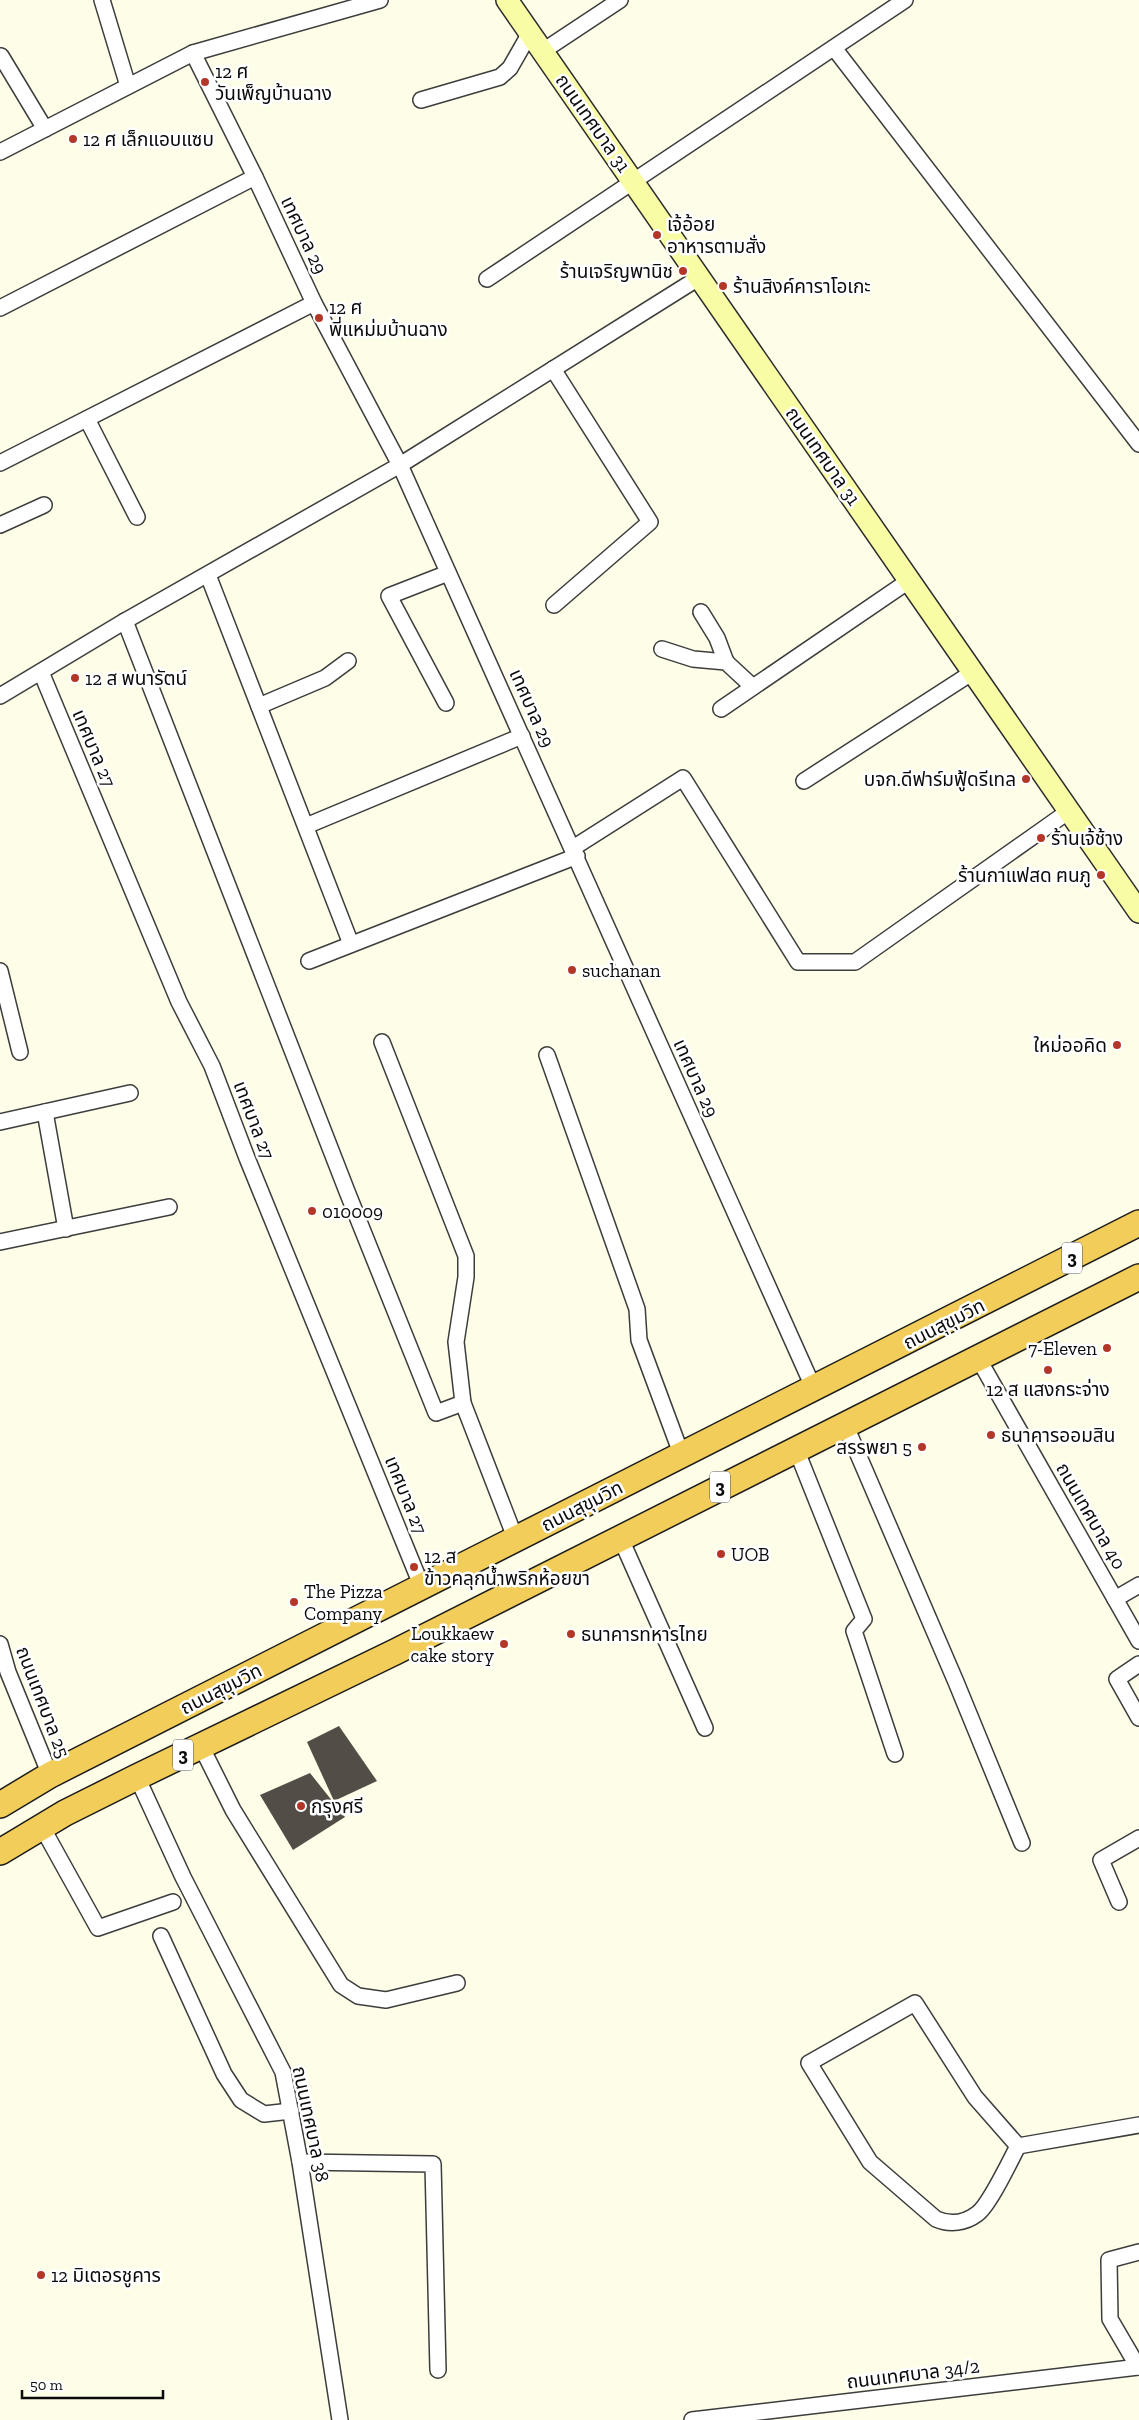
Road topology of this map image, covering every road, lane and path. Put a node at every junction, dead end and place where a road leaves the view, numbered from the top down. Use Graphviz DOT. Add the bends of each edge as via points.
graph roads {
  1 [pos="102,0"];
  2 [pos="380,0"];
  3 [pos="507,0"];
  4 [pos="620,0"];
  5 [pos="905,0"];
  6 [pos="530,32"];
  7 [pos="834,48"];
  8 [pos="543,51"];
  9 [pos="192,53"];
  10 [pos="1,56"];
  11 [pos="128,86"];
  12 [pos="421,100"];
  13 [pos="45,129"];
  14 [pos="0,152"];
  15 [pos="255,177"];
  16 [pos="634,182"];
  17 [pos="700,277"];
  18 [pos="486,280"];
  19 [pos="314,303"];
  20 [pos="0,308"];
  21 [pos="553,369"];
  22 [pos="86,419"];
  23 [pos="1139,444"];
  24 [pos="0,463"];
  25 [pos="400,465"];
  26 [pos="44,505"];
  27 [pos="137,517"];
  28 [pos="0,525"];
  29 [pos="448,573"];
  30 [pos="208,575"];
  31 [pos="910,580"];
  32 [pos="554,605"];
  33 [pos="701,612"];
  34 [pos="125,621"];
  35 [pos="662,649"];
  36 [pos="348,661"];
  37 [pos="726,662"];
  38 [pos="41,672"];
  39 [pos="973,672"];
  40 [pos="753,687"];
  41 [pos="0,696"];
  42 [pos="446,703"];
  43 [pos="259,706"];
  44 [pos="721,708"];
  45 [pos="522,736"];
  46 [pos="804,781"];
  47 [pos="1069,810"];
  48 [pos="306,826"];
  49 [pos="575,852"];
  50 [pos="1139,912"];
  51 [pos="351,944"];
  52 [pos="309,961"];
  53 [pos="0,971"];
  54 [pos="382,1042"];
  55 [pos="20,1052"];
  56 [pos="547,1055"];
  57 [pos="130,1092"];
  58 [pos="45,1112"];
  59 [pos="0,1122"];
  60 [pos="170,1207"];
  61 [pos="1139,1223"];
  62 [pos="66,1229"];
  63 [pos="0,1242"];
  64 [pos="1139,1277"];
  65 [pos="978,1358"];
  66 [pos="814,1389"];
  67 [pos="463,1403"];
  68 [pos="845,1424"];
  69 [pos="796,1449"];
  70 [pos="682,1456"];
  71 [pos="620,1537"];
  72 [pos="516,1540"];
  73 [pos="1139,1585"];
  74 [pos="422,1587"];
  75 [pos="1115,1599"];
  76 [pos="1139,1641"];
  77 [pos="0,1644"];
  78 [pos="1139,1664"];
  79 [pos="1139,1718"];
  80 [pos="705,1728"];
  81 [pos="201,1746"];
  82 [pos="895,1754"];
  83 [pos="50,1775"];
  84 [pos="137,1777"];
  85 [pos="0,1805"];
  86 [pos="65,1813"];
  87 [pos="42,1827"];
  88 [pos="1139,1838"];
  89 [pos="1022,1843"];
  90 [pos="0,1852"];
  91 [pos="172,1902"];
  92 [pos="1119,1902"];
  93 [pos="161,1936"];
  94 [pos="457,1983"];
  95 [pos="291,2111"];
  96 [pos="1139,2125"];
  97 [pos="1018,2146"];
  98 [pos="300,2162"];
  99 [pos="1139,2252"];
  100 [pos="1139,2367"];
  101 [pos="438,2370"];
  102 [pos="340,2420"];
  103 [pos="692,2420"];
  1 -- 11 [label="street"];
  2 -- 9 [label="street"];
  3 -- 6 [label="main road, ถนนเทศบาล 31"];
  4 -- 8 [label="street"];
  5 -- 7 [label="street"];
  6 -- 8 [label="main road, ถนนเทศบาล 31"];
  6 -- 12 [label="street" via="510,68 500,77"];
  7 -- 16 [label="street"];
  7 -- 23 [label="street"];
  8 -- 16 [label="main road, ถนนเทศบาล 31"];
  9 -- 11 [label="street"];
  9 -- 15 [label="street, เทศบาล 29"];
  10 -- 13 [label="street"];
  11 -- 13 [label="street"];
  13 -- 14 [label="street"];
  15 -- 19 [label="street, เทศบาล 29"];
  15 -- 20 [label="street"];
  16 -- 17 [label="main road, ถนนเทศบาล 31"];
  16 -- 18 [label="street"];
  17 -- 21 [label="street"];
  17 -- 31 [label="main road, ถนนเทศบาล 31"];
  19 -- 22 [label="street"];
  19 -- 25 [label="street, เทศบาล 29"];
  21 -- 25 [label="street"];
  21 -- 32 [label="street" via="650,522"];
  22 -- 24 [label="street"];
  22 -- 27 [label="street"];
  25 -- 29 [label="street, เทศบาล 29"];
  25 -- 30 [label="street"];
  26 -- 28 [label="street"];
  29 -- 42 [label="street" via="390,596"];
  29 -- 45 [label="street, เทศบาล 29"];
  30 -- 34 [label="street"];
  30 -- 43 [label="street"];
  31 -- 39 [label="main road, ถนนเทศบาล 31"];
  31 -- 40 [label="street"];
  33 -- 37 [label="street" via="717,638"];
  34 -- 38 [label="street"];
  34 -- 67 [label="street" via="436,1413"];
  35 -- 37 [label="street" via="693,659"];
  36 -- 43 [label="street" via="325,678"];
  37 -- 40 [label="street"];
  38 -- 41 [label="street"];
  38 -- 74 [label="street, เทศบาล 27" via="179,1002 212,1066"];
  39 -- 46 [label="street"];
  39 -- 47 [label="main road, ถนนเทศบาล 31"];
  40 -- 44 [label="street"];
  43 -- 48 [label="street"];
  45 -- 48 [label="street"];
  45 -- 49 [label="street, เทศบาล 29"];
  47 -- 49 [label="street" via="855,962 798,962 684,778"];
  47 -- 50 [label="main road, ถนนเทศบาล 31"];
  48 -- 51 [label="street"];
  49 -- 51 [label="street"];
  49 -- 66 [label="street, เทศบาล 29"];
  51 -- 52 [label="street"];
  53 -- 55 [label="street"];
  54 -- 67 [label="street" via="466,1256 456,1342"];
  56 -- 70 [label="street" via="637,1309 639,1340"];
  57 -- 58 [label="street"];
  58 -- 59 [label="street"];
  58 -- 62 [label="street"];
  60 -- 62 [label="street"];
  61 -- 66 [label="highway, ถนนสุขุมวิท / 3"];
  62 -- 63 [label="street"];
  64 -- 65 [label="highway, 3"];
  65 -- 68 [label="highway, 3"];
  65 -- 75 [label="street, ถนนเทศบาล 40"];
  66 -- 70 [label="highway, ถนนสุขุมวิท / 3"];
  67 -- 72 [label="street"];
  68 -- 69 [label="highway, 3"];
  68 -- 89 [label="street"];
  69 -- 71 [label="highway, 3"];
  69 -- 82 [label="street" via="864,1619 854,1630"];
  70 -- 72 [label="highway, ถนนสุขุมวิท / 3"];
  71 -- 80 [label="street"];
  71 -- 81 [label="highway, 3"];
  72 -- 74 [label="highway, ถนนสุขุมวิท / 3"];
  73 -- 75 [label="street"];
  74 -- 83 [label="highway, ถนนสุขุมวิท / 3"];
  75 -- 76 [label="street, ถนนเทศบาล 40"];
  77 -- 83 [label="street, ถนนเทศบาล 25" via="8,1672"];
  78 -- 79 [label="street" via="1117,1679"];
  81 -- 84 [label="highway, 3"];
  81 -- 94 [label="street" via="233,1810 341,1985 358,1996 386,2000"];
  83 -- 85 [label="highway, ถนนสุขุมวิท / 3"];
  83 -- 86 [label="highway"];
  84 -- 86 [label="highway, 3"];
  84 -- 95 [label="street, ถนนเทศบาล 38" via="183,1877 283,2072"];
  86 -- 87 [label="highway, 3"];
  87 -- 90 [label="highway, 3"];
  87 -- 91 [label="street" via="98,1928"];
  88 -- 92 [label="street" via="1101,1860"];
  93 -- 95 [label="street" via="224,2074 241,2100 264,2114"];
  95 -- 98 [label="street, ถนนเทศบาล 38"];
  96 -- 97 [label="street"];
  97 -- 97 [label="street" via="978,2214 959,2223 946,2223 922,2209 870,2162 809,2063 915,2003 975,2098"];
  98 -- 101 [label="street" via="433,2164"];
  98 -- 102 [label="street, ถนนเทศบาล 38"];
  99 -- 100 [label="street" via="1109,2260 1110,2319"];
  100 -- 103 [label="street, ถนนเทศบาล 34/2"];
}
